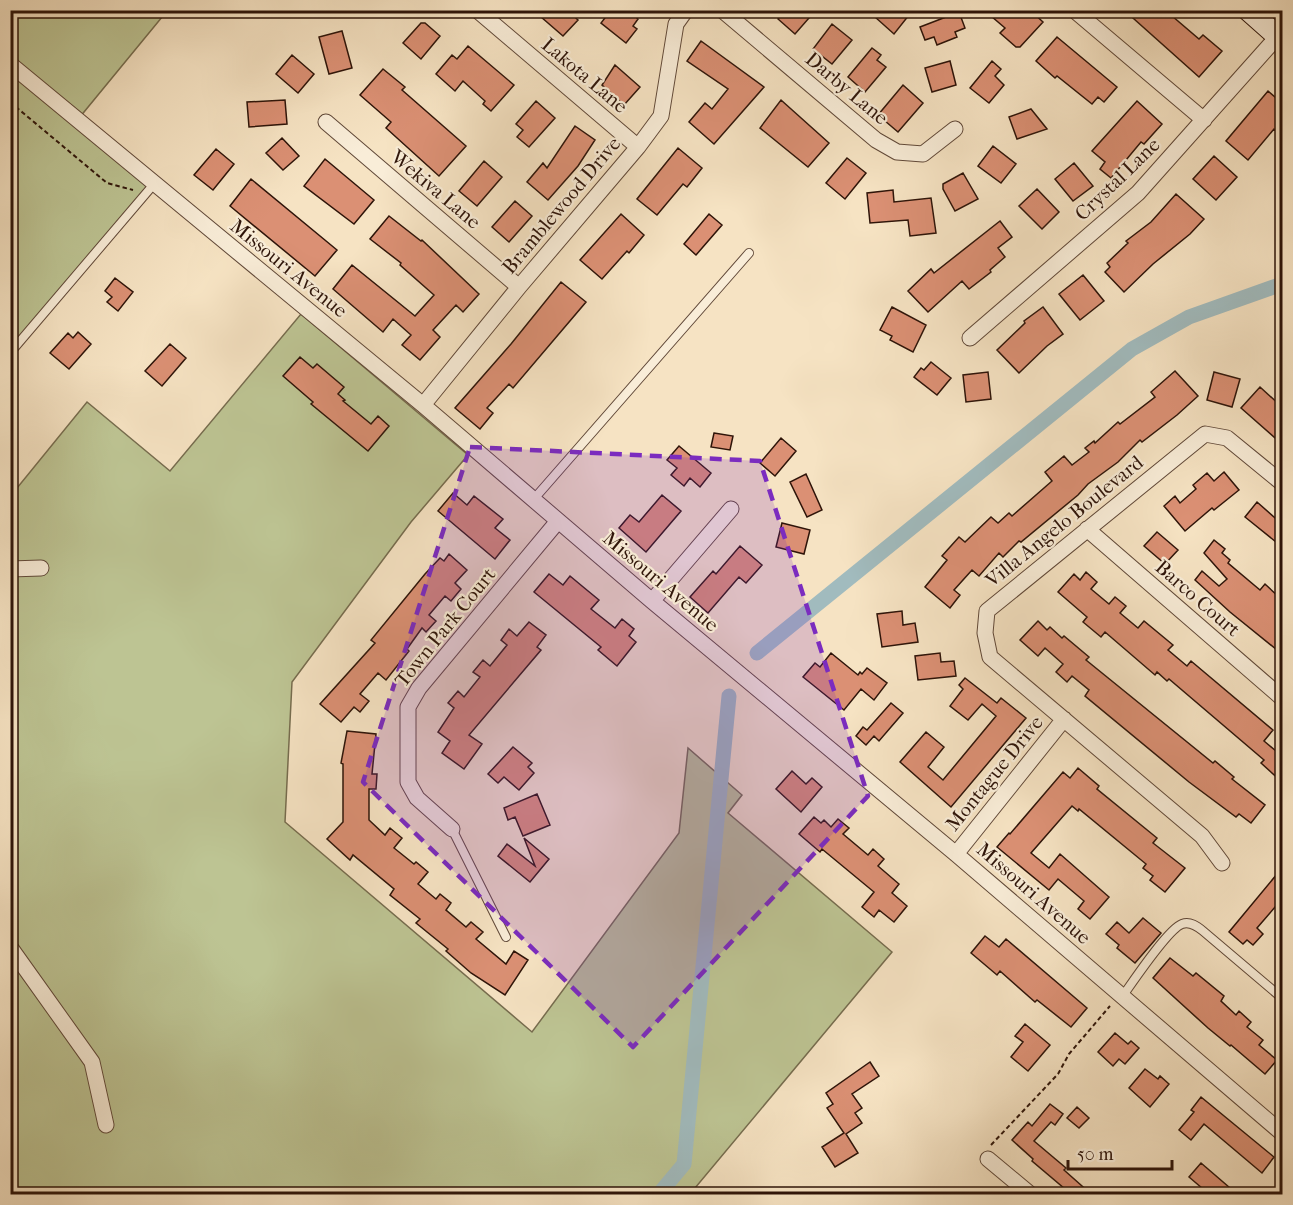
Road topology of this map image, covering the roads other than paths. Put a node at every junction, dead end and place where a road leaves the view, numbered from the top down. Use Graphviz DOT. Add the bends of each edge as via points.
graph roads {
  1 [pos="477,10"];
  2 [pos="686,10"];
  3 [pos="722,10"];
  4 [pos="1074,10"];
  5 [pos="1248,10"];
  6 [pos="1280,38"];
  7 [pos="10,64"];
  8 [pos="1204,120"];
  9 [pos="326,122"];
  10 [pos="955,129"];
  11 [pos="638,147"];
  12 [pos="150,189"];
  13 [pos="749,253"];
  14 [pos="519,287"];
  15 [pos="970,338"];
  16 [pos="10,353"];
  17 [pos="423,405"];
  18 [pos="1282,483"];
  19 [pos="533,500"];
  20 [pos="731,509"];
  21 [pos="558,521"];
  22 [pos="1087,529"];
  23 [pos="40,568"];
  24 [pos="10,569"];
  25 [pos="652,602"];
  26 [pos="1282,698"];
  27 [pos="1065,719"];
  28 [pos="452,829"];
  29 [pos="956,854"];
  30 [pos="1222,863"];
  31 [pos="506,937"];
  32 [pos="10,947"];
  33 [pos="1122,997"];
  34 [pos="1282,998"];
  35 [pos="106,1125"];
  36 [pos="1282,1133"];
  37 [pos="987,1159"];
  38 [pos="1030,1194"];
  1 -- 11 [label="street, Lakota Lane"];
  2 -- 11 [label="street, Bramblewood Drive" via="676,24 661,116"];
  3 -- 10 [label="street, Darby Lane" via="876,140 897,152 923,154"];
  4 -- 8 [label="street"];
  5 -- 6 [label="main road"];
  6 -- 8 [label="street, Crystal Lane"];
  7 -- 12 [label="street, Missouri Avenue"];
  8 -- 15 [label="street, Crystal Lane" via="1138,193"];
  9 -- 14 [label="street, Wekiva Lane"];
  11 -- 14 [label="street, Bramblewood Drive"];
  12 -- 16 [label="lane"];
  12 -- 17 [label="street, Missouri Avenue"];
  13 -- 19 [label="lane"];
  14 -- 17 [label="street, Bramblewood Drive"];
  17 -- 19 [label="street, Missouri Avenue"];
  18 -- 22 [label="street, Villa Angelo Boulevard" via="1227,438 1205,434"];
  19 -- 21 [label="street, Missouri Avenue"];
  20 -- 25 [label="street"];
  21 -- 25 [label="street, Missouri Avenue"];
  21 -- 28 [label="street, Town Park Court" via="419,688 408,707 408,782 417,798"];
  22 -- 26 [label="street, Barco Court"];
  22 -- 27 [label="street, Villa Angelo Boulevard" via="987,611 985,633 990,657"];
  23 -- 24 [label="street"];
  25 -- 29 [label="street, Missouri Avenue"];
  27 -- 29 [label="street, Montague Drive"];
  27 -- 30 [label="street, Villa Angelo Boulevard" via="1202,836"];
  28 -- 31 [label="lane"];
  29 -- 33 [label="street, Missouri Avenue"];
  32 -- 35 [label="street" via="92,1062"];
  33 -- 34 [label="lane" via="1161,944 1180,924 1187,923 1203,931"];
  33 -- 36 [label="street, Missouri Avenue"];
  37 -- 38 [label="street"];
}
